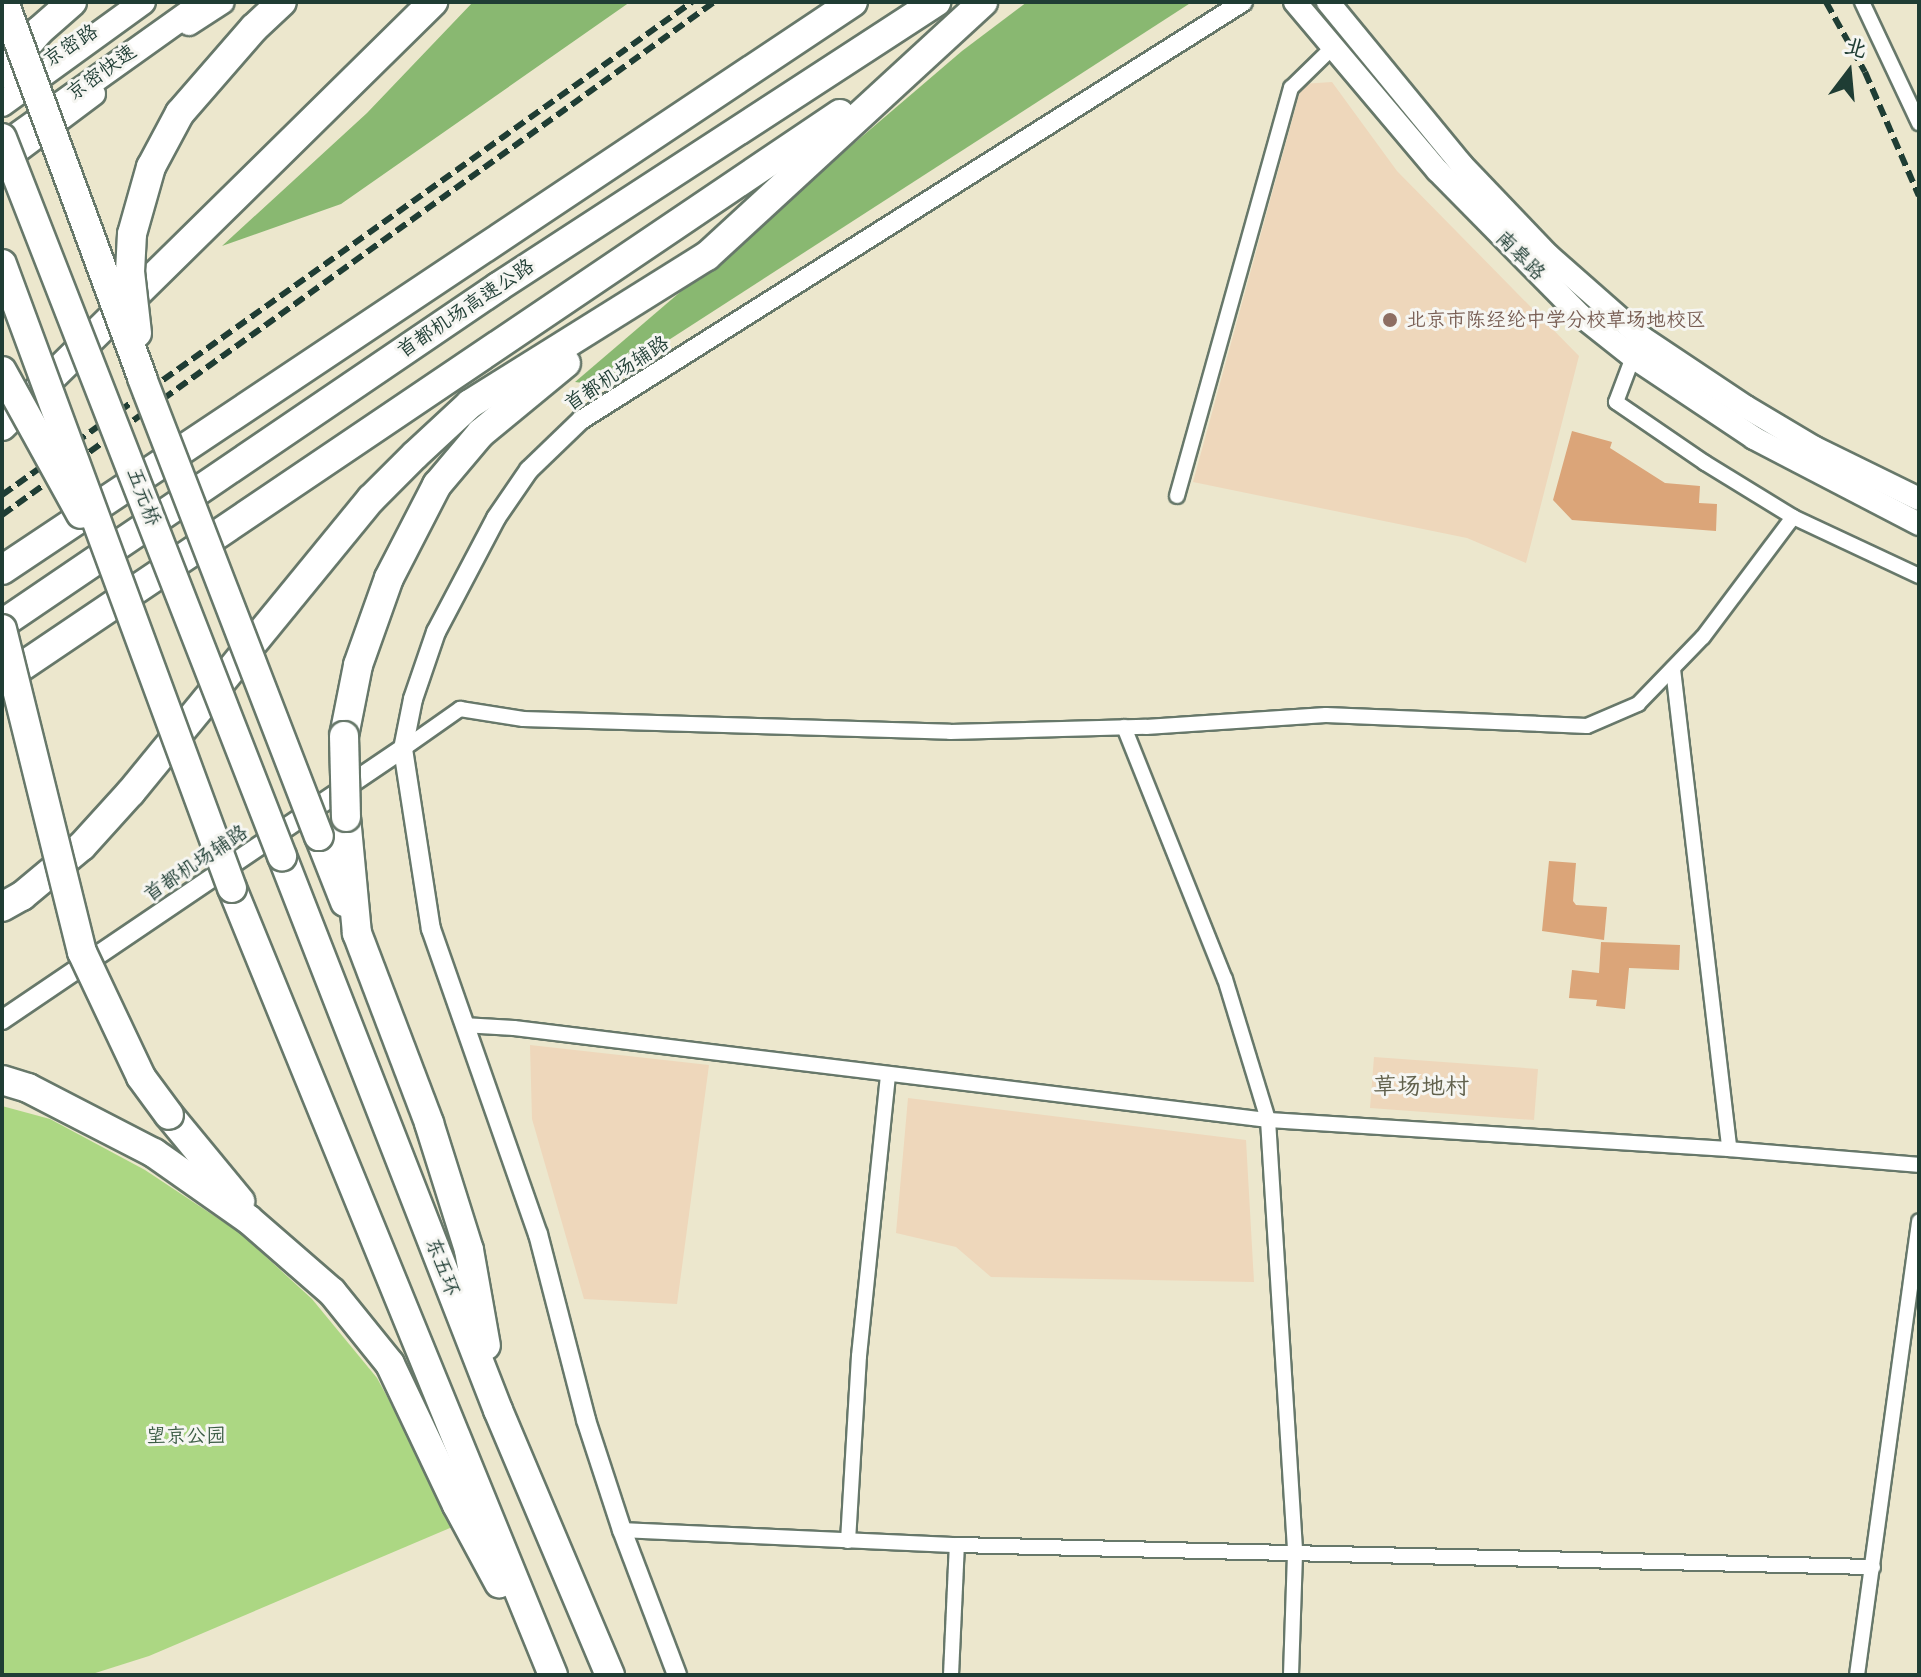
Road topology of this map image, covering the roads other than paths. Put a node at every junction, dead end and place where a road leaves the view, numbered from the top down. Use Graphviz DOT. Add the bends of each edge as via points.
graph roads {
  1 [pos="4,2"];
  2 [pos="72,2"];
  3 [pos="142,2"];
  4 [pos="204,2"];
  5 [pos="223,2"];
  6 [pos="282,2"];
  7 [pos="433,2"];
  8 [pos="853,2"];
  9 [pos="936,2"];
  10 [pos="960,2"];
  11 [pos="983,2"];
  12 [pos="1243,2"];
  13 [pos="1295,2"];
  14 [pos="1328,2"];
  15 [pos="1862,2"];
  16 [pos="1333,47"];
  17 [pos="2,74"];
  18 [pos="2,91"];
  19 [pos="2,104"];
  20 [pos="1919,123"];
  21 [pos="2,138"];
  22 [pos="2,146"];
  23 [pos="2,163"];
  24 [pos="707,256"];
  25 [pos="2,264"];
  26 [pos="1628,326"];
  27 [pos="1633,357"];
  28 [pos="2,371"];
  29 [pos="142,378"];
  30 [pos="2,426"];
  31 [pos="1177,496"];
  32 [pos="1919,499"];
  33 [pos="1793,517"];
  34 [pos="1919,524"];
  35 [pos="2,570"];
  36 [pos="1919,576"];
  37 [pos="134,615"];
  38 [pos="2,627"];
  39 [pos="1673,669"];
  40 [pos="2,680"];
  41 [pos="1124,727"];
  42 [pos="403,749"];
  43 [pos="282,856"];
  44 [pos="2,907"];
  45 [pos="357,933"];
  46 [pos="2,1020"];
  47 [pos="463,1025"];
  48 [pos="888,1074"];
  49 [pos="15,1084"];
  50 [pos="1268,1120"];
  51 [pos="1729,1149"];
  52 [pos="1919,1165"];
  53 [pos="1919,1221"];
  54 [pos="273,1240"];
  55 [pos="498,1410"];
  56 [pos="622,1530"];
  57 [pos="848,1541"];
  58 [pos="957,1545"];
  59 [pos="1295,1554"];
  60 [pos="1873,1567"];
  61 [pos="551,1675"];
  62 [pos="610,1675"];
  63 [pos="677,1675"];
  64 [pos="951,1675"];
  65 [pos="1291,1675"];
  66 [pos="1857,1675"];
  1 -- 29 [label="highway, bridge"];
  2 -- 17 [label="highway"];
  3 -- 18 [label="main road, 京密路"];
  3 -- 19 [label="highway, 京密快速"];
  4 -- 22 [label="highway, 京密快速, bridge"];
  5 -- 23 [label="main road"];
  6 -- 29 [label="highway, bridge" via="180,113 151,167 132,234 130,272"];
  7 -- 30 [label="highway"];
  8 -- 35 [label="highway, 首都机场高速公路"];
  9 -- 38 [label="highway, 首都机场高速公路" via="498,287"];
  10 -- 40 [label="highway" via="913,60 464,371"];
  11 -- 24 [label="highway"];
  12 -- 42 [label="street, 首都机场辅路" via="581,420 529,470 496,518 436,632"];
  13 -- 16 [label="main road, 南皋路"];
  14 -- 26 [label="main road, 南皋路" via="1461,164 1548,255"];
  15 -- 20 [label="street"];
  16 -- 27 [label="main road, 南皋路" via="1448,182 1580,315"];
  16 -- 31 [label="street" via="1291,88"];
  21 -- 43 [label="highway, 五元桥, bridge"];
  24 -- 44 [label="highway" via="470,404 426,444 371,499 82,846"];
  24 -- 45 [label="highway, bridge" via="535,386 481,433 437,485 384,592 358,665 344,736"];
  25 -- 37 [label="highway, bridge"];
  26 -- 27 [label="street"];
  26 -- 32 [label="main road, 南皋路" via="1780,428"];
  27 -- 33 [label="street" via="1616,402"];
  27 -- 34 [label="main road, 南皋路" via="1754,438"];
  28 -- 37 [label="highway, bridge"];
  29 -- 45 [label="highway, bridge"];
  33 -- 36 [label="street"];
  33 -- 39 [label="street"];
  37 -- 61 [label="highway, bridge" via="232,888"];
  38 -- 54 [label="highway, bridge" via="82,952 141,1077"];
  39 -- 41 [label="street" via="1638,704 1587,726 1326,715"];
  39 -- 51 [label="street"];
  41 -- 42 [label="street" via="950,732 621,724 523,719 460,709"];
  41 -- 50 [label="street" via="1225,979"];
  42 -- 46 [label="street, 首都机场辅路"];
  42 -- 47 [label="street" via="431,929"];
  43 -- 55 [label="highway, 东五环"];
  45 -- 55 [label="highway" via="429,1123 469,1250"];
  47 -- 48 [label="street"];
  47 -- 56 [label="street" via="538,1234 586,1420"];
  48 -- 50 [label="street"];
  48 -- 57 [label="street" via="860,1341"];
  49 -- 54 [label="highway" via="154,1153"];
  50 -- 51 [label="street"];
  50 -- 59 [label="street"];
  51 -- 52 [label="street"];
  53 -- 60 [label="street"];
  54 -- 61 [label="highway" via="332,1292 390,1364 457,1505"];
  55 -- 62 [label="highway, 东五环"];
  56 -- 57 [label="street"];
  56 -- 63 [label="street"];
  57 -- 58 [label="street"];
  58 -- 59 [label="street"];
  58 -- 64 [label="street"];
  59 -- 60 [label="street"];
  59 -- 65 [label="street"];
  60 -- 66 [label="street"];
}
